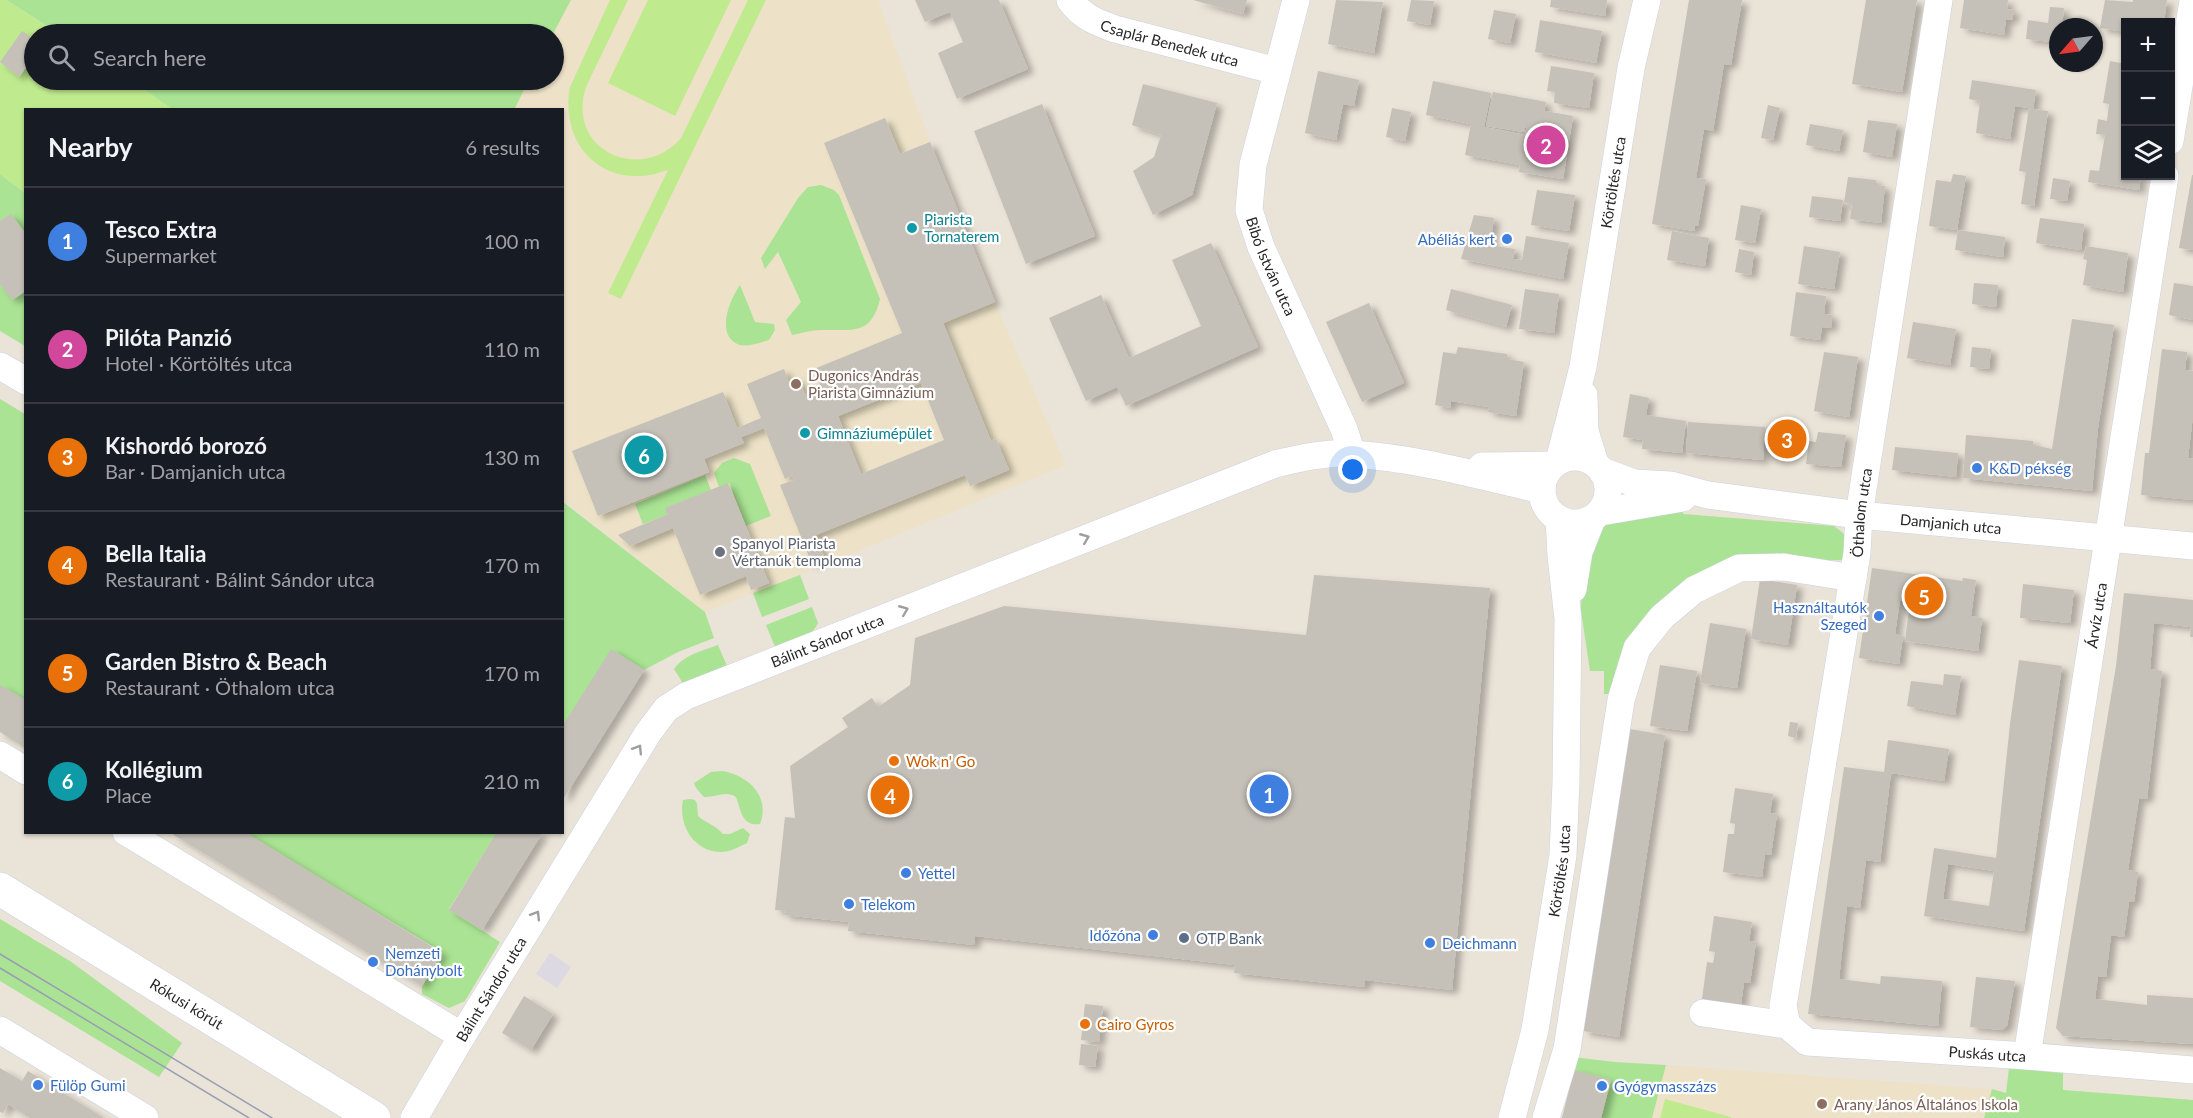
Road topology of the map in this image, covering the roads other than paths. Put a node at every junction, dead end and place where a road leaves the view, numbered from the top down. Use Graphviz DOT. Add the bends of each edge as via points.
graph roads {
  1 [pos="1070,0"];
  2 [pos="1296,0"];
  3 [pos="1647,0"];
  4 [pos="1939,0"];
  5 [pos="2193,1"];
  6 [pos="1277,71"];
  7 [pos="2172,126"];
  8 [pos="2164,180"];
  9 [pos="0,366"];
  10 [pos="1583,367"];
  11 [pos="24,380"];
  12 [pos="1352,454"];
  13 [pos="1556,463"];
  14 [pos="1445,467"];
  15 [pos="1598,467"];
  16 [pos="1542,490"];
  17 [pos="1708,495"];
  18 [pos="1860,515"];
  19 [pos="1596,516"];
  20 [pos="1559,519"];
  21 [pos="2107,539"];
  22 [pos="2193,546"];
  23 [pos="1853,578"];
  24 [pos="1568,620"];
  25 [pos="0,755"];
  26 [pos="24,770"];
  27 [pos="129,834"];
  28 [pos="0,889"];
  29 [pos="1704,1013"];
  30 [pos="1787,1025"];
  31 [pos="0,1030"];
  32 [pos="462,1036"];
  33 [pos="2027,1056"];
  34 [pos="2193,1070"];
  35 [pos="146,1118"];
  36 [pos="374,1118"];
  37 [pos="414,1118"];
  38 [pos="1512,1118"];
  39 [pos="1546,1118"];
  1 -- 6 [label="street, Csaplár Benedek utca" via="1090,20 1115,29"];
  2 -- 6 [label="street, Bibó István utca"];
  3 -- 10 [label="street, Körtöltés utca" via="1631,68"];
  4 -- 18 [label="street, Öthalom utca"];
  5 -- 7 [label="street"];
  6 -- 12 [label="street, Bibó István utca" via="1253,165 1249,210 1261,247"];
  8 -- 21 [label="street, Árvíz utca"];
  9 -- 11 [label="street"];
  10 -- 13 [label="street, Körtöltés utca"];
  10 -- 15 [label="street, Körtöltés utca" via="1585,430"];
  12 -- 14 [label="street, Bálint Sándor utca"];
  32 -- 12 [label="street, Bálint Sándor utca, one-way" via="666,709 686,696 1275,464 1312,456"];
  13 -- 14 [label="street, Bálint Sándor utca"];
  13 -- 15 [label="street" via="1581,457"];
  13 -- 16 [label="street" via="1545,477"];
  14 -- 16 [label="street, Bálint Sándor utca"];
  15 -- 17 [label="street, Damjanich utca" via="1634,483 1671,485"];
  15 -- 19 [label="street" via="1609,492"];
  16 -- 20 [label="street" via="1547,507"];
  17 -- 18 [label="street, Damjanich utca"];
  17 -- 19 [label="street, Damjanich utca" via="1634,505"];
  18 -- 21 [label="street, Damjanich utca"];
  18 -- 23 [label="street, Öthalom utca"];
  19 -- 20 [label="street" via="1581,523"];
  19 -- 24 [label="street, Körtöltés utca" via="1580,552"];
  20 -- 24 [label="street, Körtöltés utca"];
  21 -- 22 [label="street, Damjanich utca"];
  21 -- 33 [label="street, Árvíz utca"];
  23 -- 30 [label="street, Öthalom utca" via="1783,1006"];
  23 -- 39 [label="street" via="1784,567 1739,568 1694,590 1662,617 1637,648 1621,700 1567,1049"];
  24 -- 38 [label="street, Körtöltés utca" via="1563,855 1535,1030"];
  25 -- 26 [label="street"];
  27 -- 32 [label="street"];
  28 -- 36 [label="main road, Rókusi körút"];
  29 -- 30 [label="street"];
  30 -- 33 [label="street, Puskás utca" via="1807,1042"];
  31 -- 35 [label="street"];
  32 -- 37 [label="street, Bálint Sándor utca"];
  33 -- 34 [label="street, Puskás utca"];
}
